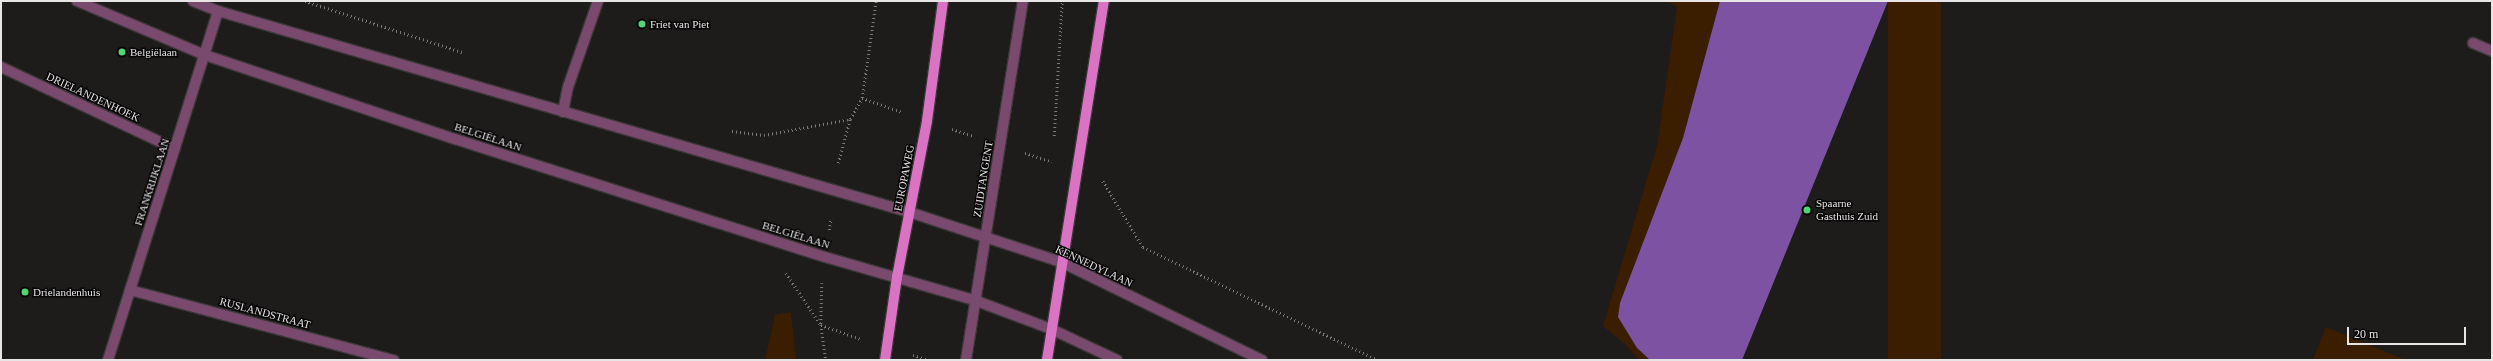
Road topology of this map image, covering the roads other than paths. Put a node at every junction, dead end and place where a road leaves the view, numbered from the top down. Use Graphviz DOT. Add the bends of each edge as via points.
graph roads {
  1 [pos="77,1"];
  2 [pos="193,1"];
  3 [pos="598,1"];
  4 [pos="943,1"];
  5 [pos="1023,1"];
  6 [pos="1104,1"];
  7 [pos="218,11"];
  8 [pos="2473,43"];
  9 [pos="2492,51"];
  10 [pos="204,55"];
  11 [pos="1,67"];
  12 [pos="563,112"];
  13 [pos="175,148"];
  14 [pos="909,212"];
  15 [pos="986,238"];
  16 [pos="1061,262"];
  17 [pos="897,277"];
  18 [pos="130,290"];
  19 [pos="974,300"];
  20 [pos="1051,329"];
  21 [pos="108,360"];
  22 [pos="394,360"];
  23 [pos="885,360"];
  24 [pos="966,360"];
  25 [pos="1046,360"];
  26 [pos="1117,360"];
  27 [pos="1262,360"];
  1 -- 10 [label="street, BELGIËLAAN"];
  2 -- 7 [label="street"];
  3 -- 12 [label="street" via="568,87"];
  4 -- 14 [label="main road, EUROPAWEG" via="928,121"];
  5 -- 15 [label="street, ZUIDTANGENT"];
  6 -- 16 [label="main road"];
  7 -- 10 [label="street, FRANKRIJKLAAN"];
  7 -- 12 [label="street"];
  8 -- 9 [label="street"];
  10 -- 13 [label="street, FRANKRIJKLAAN"];
  10 -- 17 [label="street, BELGIËLAAN" via="455,139 825,257"];
  11 -- 13 [label="street, DRIELANDENHOEK"];
  12 -- 14 [label="street"];
  13 -- 18 [label="street, FRANKRIJKLAAN"];
  14 -- 15 [label="street, KENNEDYLAAN"];
  14 -- 17 [label="main road, EUROPAWEG"];
  15 -- 16 [label="street, KENNEDYLAAN"];
  15 -- 19 [label="street, ZUIDTANGENT"];
  16 -- 20 [label="main road"];
  16 -- 27 [label="street, KENNEDYLAAN"];
  17 -- 19 [label="street"];
  17 -- 23 [label="main road, EUROPAWEG"];
  18 -- 21 [label="street, FRANKRIJKLAAN"];
  18 -- 22 [label="street, RUSLANDSTRAAT"];
  19 -- 20 [label="street"];
  19 -- 24 [label="street, ZUIDTANGENT"];
  20 -- 25 [label="main road"];
  20 -- 26 [label="street"];
}
